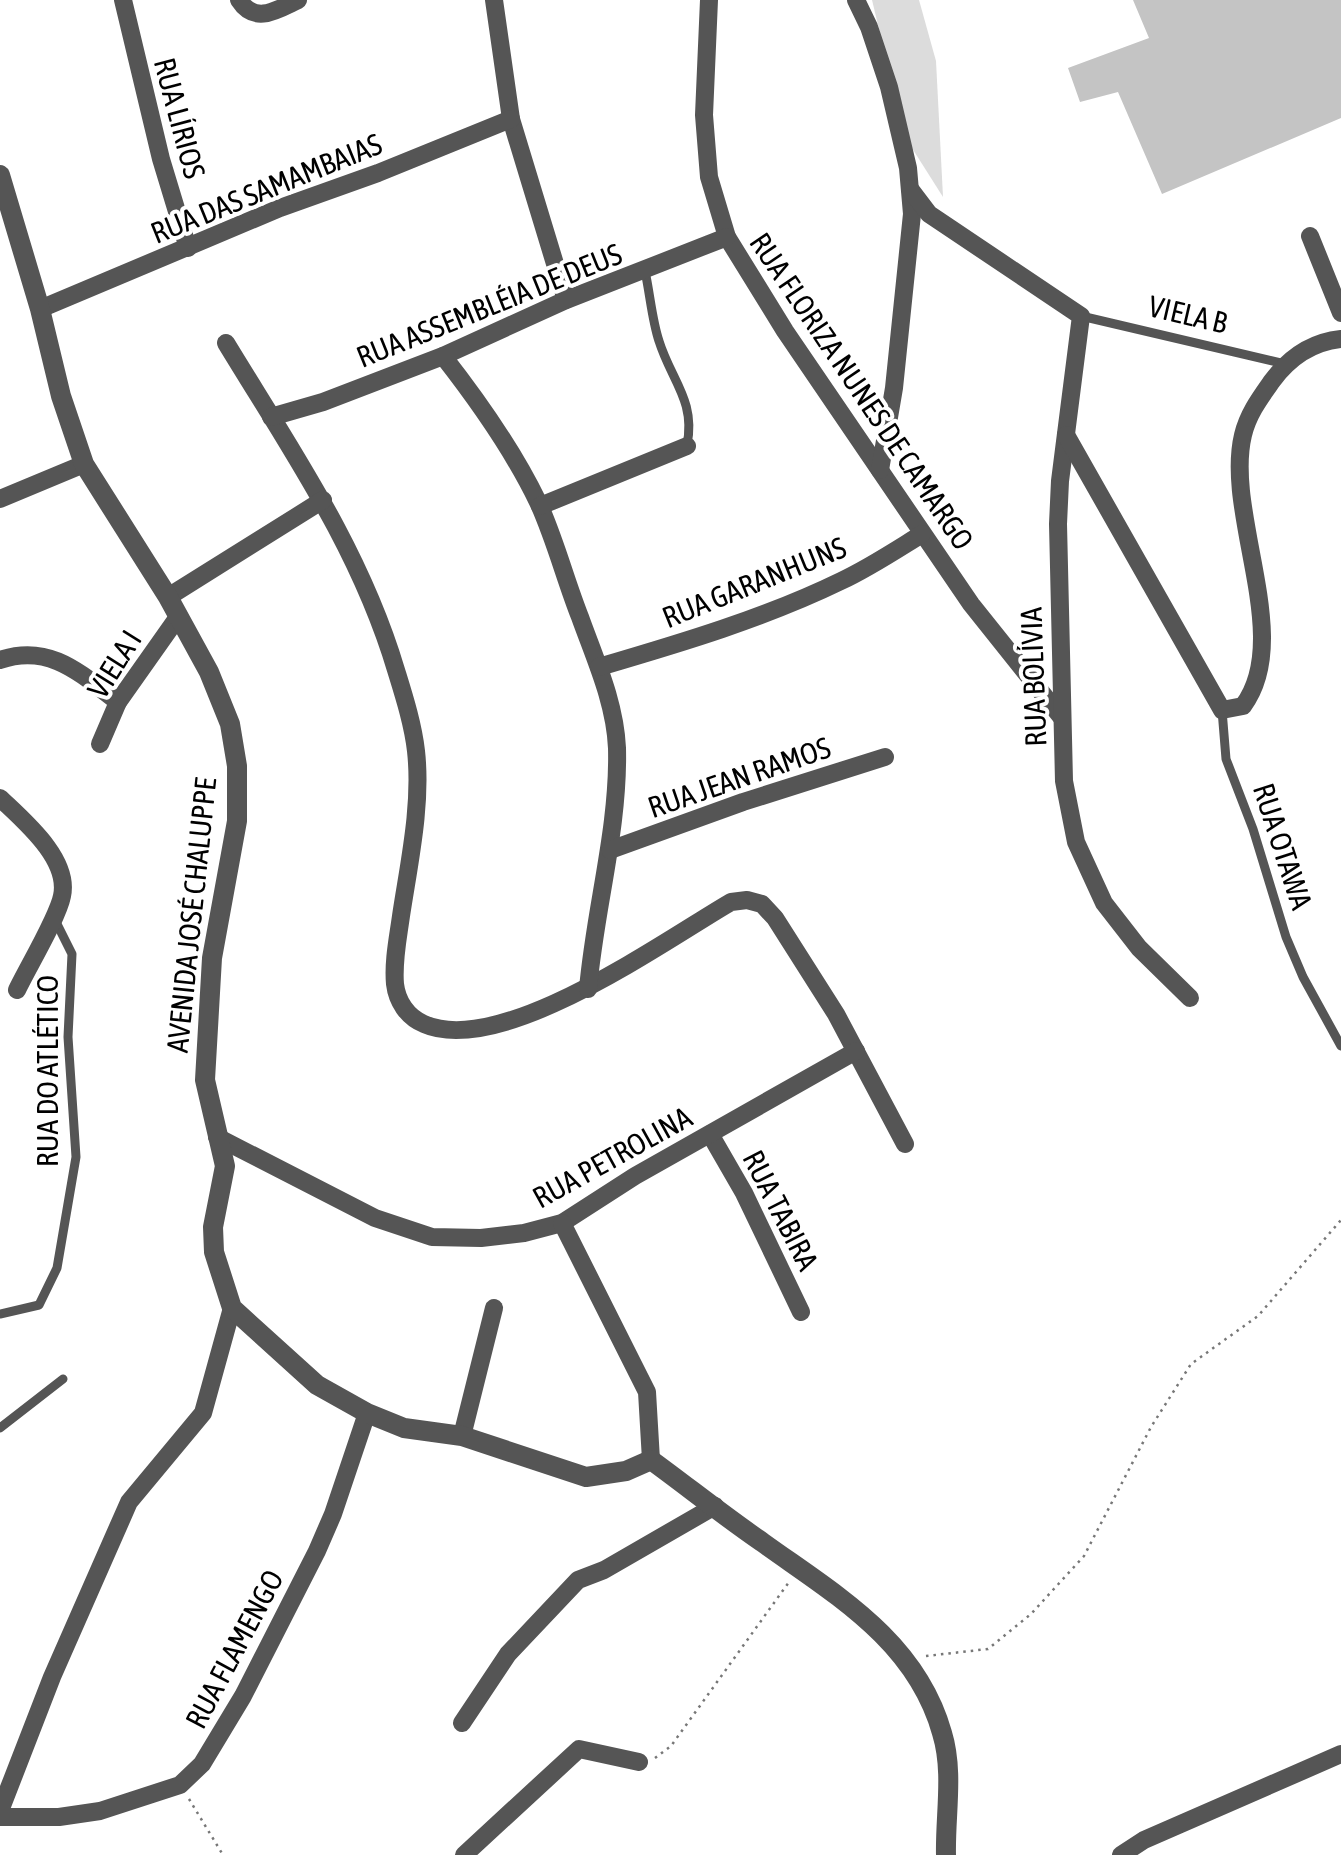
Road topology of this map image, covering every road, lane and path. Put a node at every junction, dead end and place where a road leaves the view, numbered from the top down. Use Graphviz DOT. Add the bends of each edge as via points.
graph roads {
  1 [pos="123,0"];
  2 [pos="239,0"];
  3 [pos="298,0"];
  4 [pos="494,0"];
  5 [pos="709,0"];
  6 [pos="856,0"];
  7 [pos="511,119"];
  8 [pos="0,175"];
  9 [pos="910,189"];
  10 [pos="8,219"];
  11 [pos="1310,236"];
  12 [pos="726,238"];
  13 [pos="188,248"];
  14 [pos="645,271"];
  15 [pos="566,300"];
  16 [pos="40,309"];
  17 [pos="1341,313"];
  18 [pos="1080,316"];
  19 [pos="1341,338"];
  20 [pos="226,343"];
  21 [pos="443,356"];
  22 [pos="1284,364"];
  23 [pos="271,417"];
  24 [pos="1066,435"];
  25 [pos="687,446"];
  26 [pos="84,464"];
  27 [pos="880,470"];
  28 [pos="0,499"];
  29 [pos="323,500"];
  30 [pos="540,506"];
  31 [pos="922,534"];
  32 [pos="168,597"];
  33 [pos="178,617"];
  34 [pos="0,660"];
  35 [pos="599,667"];
  36 [pos="118,702"];
  37 [pos="1222,710"];
  38 [pos="1062,718"];
  39 [pos="100,744"];
  40 [pos="885,757"];
  41 [pos="0,798"];
  42 [pos="610,850"];
  43 [pos="53,916"];
  44 [pos="588,989"];
  45 [pos="16,990"];
  46 [pos="1190,998"];
  47 [pos="1341,1046"];
  48 [pos="856,1051"];
  49 [pos="710,1134"];
  50 [pos="217,1137"];
  51 [pos="906,1144"];
  52 [pos="1341,1220"];
  53 [pos="562,1223"];
  54 [pos="232,1308"];
  55 [pos="494,1308"];
  56 [pos="801,1312"];
  57 [pos="0,1314"];
  58 [pos="63,1379"];
  59 [pos="367,1413"];
  60 [pos="0,1428"];
  61 [pos="462,1436"];
  62 [pos="651,1460"];
  63 [pos="715,1506"];
  64 [pos="798,1568"];
  65 [pos="891,1646"];
  66 [pos="462,1723"];
  67 [pos="1341,1754"];
  68 [pos="638,1762"];
  69 [pos="180,1786"];
  70 [pos="0,1814"];
  71 [pos="223,1855"];
  72 [pos="464,1855"];
  73 [pos="946,1855"];
  74 [pos="1120,1855"];
  1 -- 13 [label="street, RUA LÍRIOS"];
  2 -- 3 [label="street" via="261,15"];
  4 -- 7 [label="street"];
  5 -- 12 [label="street, RUA FLORIZA NUNES DE CAMARGO" via="706,146"];
  6 -- 9 [label="street" via="889,87"];
  7 -- 13 [label="street, RUA DAS SAMAMBAIAS"];
  7 -- 15 [label="street"];
  8 -- 10 [label="street, AVENIDA JOSÉ CHALUPPE"];
  9 -- 18 [label="street" via="929,214"];
  9 -- 27 [label="street" via="894,388"];
  10 -- 16 [label="street, AVENIDA JOSÉ CHALUPPE"];
  11 -- 17 [label="street"];
  12 -- 14 [label="street, RUA ASSEMBLÉIA DE DEUS"];
  12 -- 27 [label="street, RUA FLORIZA NUNES DE CAMARGO"];
  13 -- 16 [label="street, RUA DAS SAMAMBAIAS"];
  14 -- 15 [label="street, RUA ASSEMBLÉIA DE DEUS"];
  14 -- 25 [label="lane" via="658,340 689,409"];
  15 -- 21 [label="street, RUA ASSEMBLÉIA DE DEUS"];
  16 -- 26 [label="street, AVENIDA JOSÉ CHALUPPE"];
  18 -- 22 [label="lane, VIELA B"];
  18 -- 24 [label="street, RUA BOLÍVIA"];
  19 -- 22 [label="street" via="1321,341"];
  20 -- 23 [label="street"];
  21 -- 23 [label="street, RUA ASSEMBLÉIA DE DEUS"];
  21 -- 30 [label="street" via="478,400"];
  22 -- 37 [label="street" via="1252,409 1242,437 1240,479 1261,619 1259,663 1254,691 1242,706"];
  23 -- 29 [label="street"];
  24 -- 37 [label="street"];
  24 -- 38 [label="street, RUA BOLÍVIA" via="1058,524"];
  25 -- 30 [label="street"];
  26 -- 28 [label="street"];
  26 -- 32 [label="street, AVENIDA JOSÉ CHALUPPE"];
  27 -- 31 [label="street, RUA FLORIZA NUNES DE CAMARGO"];
  29 -- 32 [label="street"];
  29 -- 44 [label="street" via="366,584 416,751 416,800 395,955 402,1008 422,1024 486,1027"];
  30 -- 35 [label="street"];
  31 -- 35 [label="street, RUA GARANHUNS" via="802,599"];
  31 -- 38 [label="street, RUA FLORIZA NUNES DE CAMARGO"];
  32 -- 33 [label="street, AVENIDA JOSÉ CHALUPPE"];
  33 -- 36 [label="street, VIELA I"];
  33 -- 50 [label="street, AVENIDA JOSÉ CHALUPPE" via="230,724 236,766 237,821 212,958 206,1037"];
  34 -- 36 [label="street" via="43,654"];
  35 -- 42 [label="street" via="616,737"];
  36 -- 39 [label="street, VIELA I"];
  37 -- 47 [label="lane, RUA OTAWA" via="1226,759 1286,938"];
  38 -- 46 [label="street, RUA BOLÍVIA" via="1064,781 1083,858 1104,903"];
  40 -- 42 [label="street, RUA JEAN RAMOS"];
  41 -- 43 [label="street" via="62,874"];
  42 -- 44 [label="street"];
  43 -- 45 [label="street"];
  43 -- 57 [label="lane, RUA DO ATLÉTICO" via="72,954 68,1037 76,1157 57,1268 39,1305"];
  44 -- 48 [label="street" via="731,902 748,900 776,918"];
  48 -- 49 [label="street, RUA PETROLINA"];
  48 -- 51 [label="street"];
  49 -- 53 [label="street, RUA PETROLINA"];
  49 -- 56 [label="street, RUA TABIRA"];
  50 -- 53 [label="street, RUA PETROLINA" via="375,1218 432,1237 524,1234"];
  50 -- 54 [label="street, AVENIDA JOSÉ CHALUPPE" via="225,1166 214,1252"];
  52 -- 65 [label="path" via="1258,1316 1191,1364 1084,1556 1031,1614 988,1648 930,1657"];
  53 -- 62 [label="street" via="646,1392"];
  54 -- 59 [label="street" via="317,1385"];
  54 -- 70 [label="street" via="203,1413 130,1502"];
  55 -- 61 [label="street"];
  58 -- 60 [label="lane"];
  59 -- 61 [label="street" via="404,1428"];
  59 -- 69 [label="street, RUA FLAMENGO" via="317,1551 219,1740"];
  61 -- 62 [label="street" via="586,1477"];
  62 -- 63 [label="street"];
  63 -- 64 [label="street"];
  63 -- 66 [label="street" via="578,1580 508,1654"];
  64 -- 65 [label="street" via="872,1621"];
  64 -- 68 [label="path" via="671,1746"];
  65 -- 73 [label="street" via="942,1731 948,1758"];
  67 -- 74 [label="street"];
  68 -- 72 [label="street" via="579,1749"];
  69 -- 70 [label="street" via="100,1812"];
  69 -- 71 [label="path"];
}
